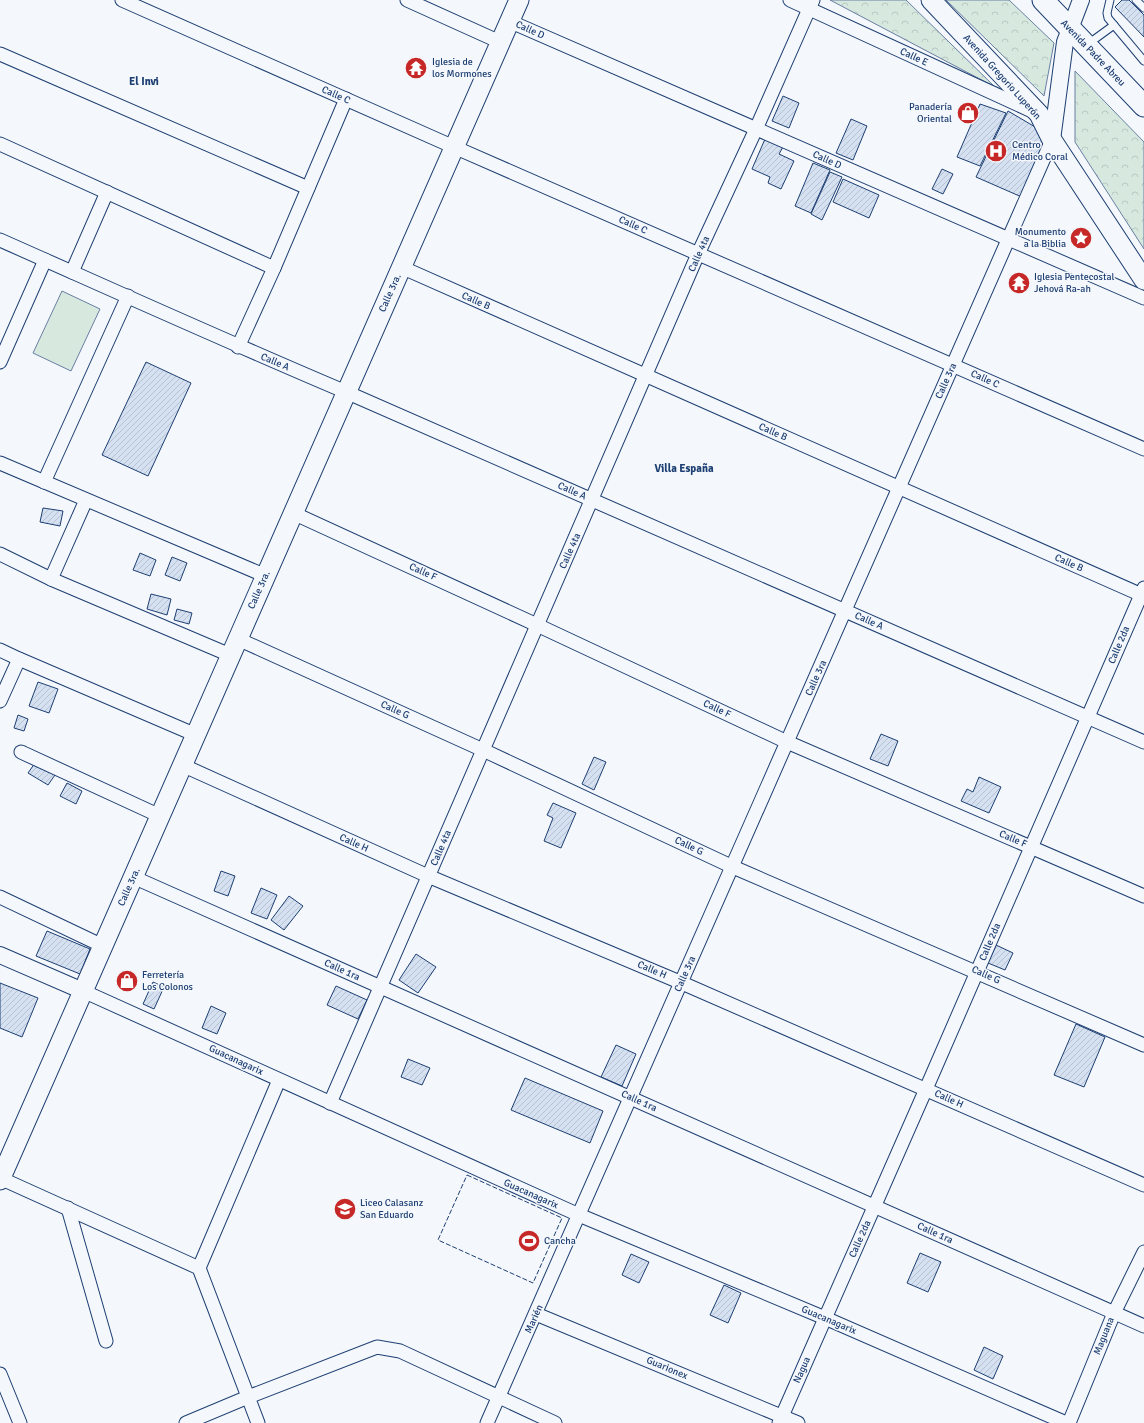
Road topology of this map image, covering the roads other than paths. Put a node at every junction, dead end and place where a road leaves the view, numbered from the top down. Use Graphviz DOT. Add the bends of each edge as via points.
graph roads {
  1 [pos="122,0"];
  2 [pos="407,0"];
  3 [pos="519,0"];
  4 [pos="790,0"];
  5 [pos="931,0"];
  6 [pos="1043,0"];
  7 [pos="1081,0"];
  8 [pos="1110,0"];
  9 [pos="1136,0"];
  10 [pos="811,4"];
  11 [pos="145,5"];
  12 [pos="1144,8"];
  13 [pos="509,21"];
  14 [pos="1114,24"];
  15 [pos="1069,28"];
  16 [pos="500,42"];
  17 [pos="1086,46"];
  18 [pos="0,54"];
  19 [pos="1144,61"];
  20 [pos="346,99"];
  21 [pos="1144,106"];
  22 [pos="1039,114"];
  23 [pos="756,129"];
  24 [pos="1052,140"];
  25 [pos="0,144"];
  26 [pos="454,147"];
  27 [pos="308,188"];
  28 [pos="107,192"];
  29 [pos="1008,239"];
  30 [pos="0,240"];
  31 [pos="698,254"];
  32 [pos="45,260"];
  33 [pos="401,267"];
  34 [pos="274,268"];
  35 [pos="72,272"];
  36 [pos="1144,280"];
  37 [pos="128,296"];
  38 [pos="1144,298"];
  39 [pos="238,347"];
  40 [pos="0,362"];
  41 [pos="953,365"];
  42 [pos="646,376"];
  43 [pos="346,392"];
  44 [pos="1144,449"];
  45 [pos="0,463"];
  46 [pos="44,482"];
  47 [pos="899,488"];
  48 [pos="86,500"];
  49 [pos="592,500"];
  50 [pos="293,513"];
  51 [pos="0,554"];
  52 [pos="266,576"];
  53 [pos="51,579"];
  54 [pos="1143,593"];
  55 [pos="845,611"];
  56 [pos="537,625"];
  57 [pos="234,647"];
  58 [pos="0,650"];
  59 [pos="19,659"];
  60 [pos="0,701"];
  61 [pos="1088,718"];
  62 [pos="196,735"];
  63 [pos="787,742"];
  64 [pos="1144,742"];
  65 [pos="483,750"];
  66 [pos="21,752"];
  67 [pos="182,765"];
  68 [pos="160,816"];
  69 [pos="1031,847"];
  70 [pos="733,866"];
  71 [pos="428,876"];
  72 [pos="133,877"];
  73 [pos="1144,896"];
  74 [pos="0,897"];
  75 [pos="103,946"];
  76 [pos="0,956"];
  77 [pos="977,971"];
  78 [pos="682,983"];
  79 [pos="380,987"];
  80 [pos="83,991"];
  81 [pos="1144,1045"];
  82 [pos="279,1080"];
  83 [pos="926,1089"];
  84 [pos="631,1098"];
  85 [pos="330,1103"];
  86 [pos="0,1179"];
  87 [pos="1144,1185"];
  88 [pos="874,1206"];
  89 [pos="68,1208"];
  90 [pos="579,1216"];
  91 [pos="1144,1252"];
  92 [pos="199,1268"];
  93 [pos="1114,1312"];
  94 [pos="536,1314"];
  95 [pos="825,1318"];
  96 [pos="1144,1326"];
  97 [pos="106,1341"];
  98 [pos="0,1374"];
  99 [pos="248,1397"];
  100 [pos="499,1397"];
  101 [pos="781,1420"];
  102 [pos="20,1423"];
  103 [pos="186,1423"];
  104 [pos="258,1423"];
  105 [pos="488,1423"];
  106 [pos="555,1423"];
  107 [pos="798,1423"];
  108 [pos="1066,1423"];
  109 [pos="1069,1423"];
  1 -- 11 [label="street, Calle C"];
  2 -- 16 [label="street"];
  3 -- 13 [label="main road, Calle 3ra."];
  4 -- 10 [label="street, Calle E"];
  5 -- 22 [label="main road, Avenida Gregorio Luperón"];
  6 -- 15 [label="main road, Avenida Padre Abreu"];
  7 -- 15 [label="street"];
  8 -- 14 [label="lane" via="1107,13"];
  9 -- 12 [label="lane"];
  10 -- 22 [label="street, Calle E"];
  10 -- 23 [label="street, Calle 4ta"];
  11 -- 20 [label="street, Calle C"];
  13 -- 16 [label="main road, Calle 3ra."];
  13 -- 23 [label="street, Calle D"];
  14 -- 17 [label="lane"];
  14 -- 19 [label="lane"];
  15 -- 17 [label="main road, Avenida Padre Abreu"];
  15 -- 24 [label="street"];
  16 -- 26 [label="main road, Calle 3ra."];
  17 -- 21 [label="main road, Avenida Padre Abreu"];
  18 -- 27 [label="street"];
  20 -- 26 [label="street, Calle C"];
  20 -- 27 [label="street"];
  22 -- 24 [label="main road, Avenida Gregorio Luperón"];
  23 -- 29 [label="street, Calle D"];
  23 -- 31 [label="street, Calle 4ta"];
  24 -- 29 [label="street, Calle 3ra"];
  24 -- 36 [label="main road, Avenida Gregorio Luperón"];
  25 -- 28 [label="street"];
  26 -- 31 [label="street, Calle C"];
  26 -- 33 [label="main road, Calle 3ra."];
  27 -- 34 [label="street"];
  28 -- 34 [label="street"];
  28 -- 35 [label="street"];
  29 -- 38 [label="street, Calle D"];
  29 -- 41 [label="street, Calle 3ra"];
  30 -- 32 [label="street, Calle A"];
  31 -- 41 [label="street, Calle C"];
  31 -- 42 [label="street, Calle 4ta"];
  32 -- 35 [label="street, Calle A"];
  32 -- 40 [label="street"];
  33 -- 42 [label="street, Calle B"];
  33 -- 43 [label="main road, Calle 3ra."];
  34 -- 39 [label="street"];
  35 -- 37 [label="street, Calle A"];
  37 -- 39 [label="street, Calle A"];
  37 -- 46 [label="street"];
  39 -- 43 [label="street, Calle A"];
  41 -- 44 [label="street, Calle C"];
  41 -- 47 [label="street, Calle 3ra"];
  42 -- 47 [label="street, Calle B"];
  42 -- 49 [label="street, Calle 4ta"];
  43 -- 49 [label="street, Calle A"];
  43 -- 50 [label="main road, Calle 3ra."];
  45 -- 46 [label="street"];
  46 -- 48 [label="street"];
  47 -- 54 [label="street, Calle B"];
  47 -- 55 [label="street, Calle 3ra"];
  48 -- 52 [label="street"];
  48 -- 53 [label="street"];
  49 -- 55 [label="street, Calle A"];
  49 -- 56 [label="street, Calle 4ta"];
  50 -- 52 [label="main road, Calle 3ra."];
  50 -- 56 [label="street, Calle F"];
  51 -- 53 [label="street, Calle G"];
  52 -- 57 [label="main road, Calle 3ra."];
  53 -- 57 [label="street, Calle G"];
  54 -- 61 [label="street, Calle 2da"];
  55 -- 61 [label="street, Calle A"];
  55 -- 63 [label="street, Calle 3ra"];
  56 -- 63 [label="street, Calle F"];
  56 -- 65 [label="street, Calle 4ta"];
  57 -- 62 [label="main road, Calle 3ra."];
  57 -- 65 [label="street, Calle G"];
  58 -- 59 [label="street"];
  59 -- 60 [label="street"];
  59 -- 62 [label="street"];
  61 -- 64 [label="street, Calle A"];
  61 -- 69 [label="street, Calle 2da"];
  62 -- 67 [label="main road, Calle 3ra."];
  63 -- 69 [label="street, Calle F"];
  63 -- 70 [label="street, Calle 3ra"];
  65 -- 70 [label="street, Calle G"];
  65 -- 71 [label="street, Calle 4ta"];
  66 -- 68 [label="street"];
  67 -- 68 [label="main road, Calle 3ra."];
  67 -- 71 [label="street, Calle H"];
  68 -- 72 [label="main road, Calle 3ra."];
  69 -- 73 [label="street, Calle F"];
  69 -- 77 [label="street, Calle 2da"];
  70 -- 77 [label="street, Calle G"];
  70 -- 78 [label="street, Calle 3ra"];
  71 -- 78 [label="street, Calle H"];
  71 -- 79 [label="street, Calle 4ta"];
  72 -- 75 [label="main road, Calle 3ra."];
  72 -- 79 [label="street, Calle 1ra"];
  74 -- 75 [label="street"];
  75 -- 80 [label="main road, Calle 3ra."];
  76 -- 80 [label="street, Guacanagarix"];
  77 -- 81 [label="street, Calle G"];
  77 -- 83 [label="street, Calle 2da"];
  78 -- 83 [label="street, Calle H"];
  78 -- 84 [label="street, Calle 3ra"];
  79 -- 84 [label="street, Calle 1ra"];
  79 -- 85 [label="street, Calle 4ta"];
  80 -- 82 [label="street, Guacanagarix"];
  80 -- 86 [label="main road, Calle 3ra."];
  82 -- 85 [label="street, Guacanagarix"];
  82 -- 92 [label="street"];
  83 -- 87 [label="street, Calle H"];
  83 -- 88 [label="street, Calle 2da"];
  84 -- 88 [label="street, Calle 1ra"];
  84 -- 90 [label="street, Calle 3ra"];
  85 -- 90 [label="street, Guacanagarix"];
  86 -- 89 [label="street"];
  88 -- 93 [label="street, Calle 1ra"];
  88 -- 95 [label="street, Calle 2da"];
  89 -- 92 [label="street"];
  89 -- 97 [label="street"];
  90 -- 94 [label="street, Marién"];
  90 -- 95 [label="street, Guacanagarix"];
  91 -- 93 [label="street, Maguana"];
  92 -- 99 [label="street"];
  93 -- 96 [label="street, Calle 1ra"];
  93 -- 109 [label="street, Maguana"];
  94 -- 100 [label="street, Marién"];
  94 -- 101 [label="street, Guarionex"];
  95 -- 101 [label="street, Nagua"];
  95 -- 108 [label="street, Guacanagarix"];
  98 -- 102 [label="street"];
  99 -- 100 [label="street" via="377,1347 400,1351"];
  99 -- 103 [label="street"];
  99 -- 104 [label="street"];
  100 -- 105 [label="street, Marién"];
  100 -- 106 [label="street"];
  101 -- 107 [label="street, Guarionex"];
}
